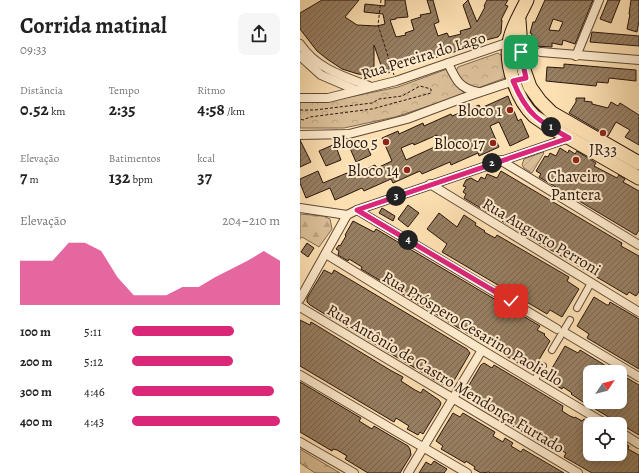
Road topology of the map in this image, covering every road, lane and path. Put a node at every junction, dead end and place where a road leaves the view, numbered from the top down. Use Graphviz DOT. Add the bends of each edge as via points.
graph roads {
  1 [pos="381,0"];
  2 [pos="527,0"];
  3 [pos="599,0"];
  4 [pos="515,40"];
  5 [pos="300,44"];
  6 [pos="542,52"];
  7 [pos="300,56"];
  8 [pos="576,56"];
  9 [pos="639,60"];
  10 [pos="448,63"];
  11 [pos="526,78"];
  12 [pos="396,81"];
  13 [pos="513,81"];
  14 [pos="370,87"];
  15 [pos="356,90"];
  16 [pos="479,93"];
  17 [pos="300,98"];
  18 [pos="300,110"];
  19 [pos="300,119"];
  20 [pos="300,135"];
  21 [pos="569,138"];
  22 [pos="500,160"];
  23 [pos="639,163"];
  24 [pos="639,178"];
  25 [pos="430,184"];
  26 [pos="300,208"];
  27 [pos="357,210"];
  28 [pos="347,215"];
  29 [pos="639,245"];
  30 [pos="326,254"];
  31 [pos="591,283"];
  32 [pos="300,299"];
  33 [pos="300,307"];
  34 [pos="577,308"];
  35 [pos="638,309"];
  36 [pos="570,320"];
  37 [pos="562,332"];
  38 [pos="482,350"];
  39 [pos="552,350"];
  40 [pos="543,366"];
  41 [pos="300,375"];
  42 [pos="639,377"];
  43 [pos="534,381"];
  44 [pos="454,398"];
  45 [pos="594,417"];
  46 [pos="627,436"];
  47 [pos="300,442"];
  48 [pos="639,444"];
  49 [pos="424,448"];
  50 [pos="354,473"];
  51 [pos="408,473"];
  52 [pos="467,473"];
  53 [pos="578,473"];
  1 -- 12 [label="path" via="378,25"];
  2 -- 4 [label="main road" via="519,18"];
  3 -- 8 [label="street"];
  4 -- 10 [label="street, Rua Pereira do Lago"];
  4 -- 11 [label="main road"];
  4 -- 13 [label="main road" via="508,57"];
  5 -- 14 [label="street" via="306,53 325,68"];
  6 -- 8 [label="street"];
  7 -- 15 [label="street" via="321,75"];
  8 -- 9 [label="street"];
  10 -- 12 [label="street, Rua Pereira do Lago"];
  10 -- 16 [label="street" via="461,85 467,90"];
  11 -- 13 [label="street"];
  11 -- 23 [label="main road" via="540,101 552,113"];
  12 -- 14 [label="street, Rua Pereira do Lago"];
  13 -- 16 [label="street"];
  13 -- 21 [label="main road" via="533,115"];
  14 -- 15 [label="street, Rua Pereira do Lago"];
  15 -- 17 [label="street, Rua Pereira do Lago" via="328,98"];
  16 -- 20 [label="street" via="407,119 349,134"];
  18 -- 19 [label="path" via="372,103 378,99 402,96 420,86 431,89 431,93 372,109"];
  21 -- 22 [label="street"];
  21 -- 24 [label="main road"];
  22 -- 25 [label="street"];
  22 -- 29 [label="street"];
  25 -- 27 [label="street"];
  25 -- 31 [label="street, Rua Augusto Perroni"];
  26 -- 28 [label="street"];
  27 -- 28 [label="street"];
  27 -- 37 [label="street"];
  28 -- 30 [label="street"];
  30 -- 32 [label="street"];
  30 -- 38 [label="street, Rua Próspero Cesarino Paoliello"];
  31 -- 34 [label="street"];
  31 -- 35 [label="street, Rua Augusto Perroni"];
  33 -- 44 [label="street, Rua Antônio de Castro Mendonça Furtado"];
  36 -- 37 [label="street"];
  37 -- 39 [label="street"];
  37 -- 42 [label="street"];
  38 -- 43 [label="street, Rua Próspero Cesarino Paoliello"];
  38 -- 44 [label="street"];
  40 -- 43 [label="street"];
  41 -- 49 [label="street"];
  43 -- 45 [label="street, Rua Próspero Cesarino Paoliello"];
  44 -- 49 [label="street"];
  44 -- 53 [label="street, Rua Antônio de Castro Mendonça Furtado"];
  46 -- 48 [label="street"];
  47 -- 50 [label="street"];
  49 -- 51 [label="street"];
  49 -- 52 [label="street"];
}
